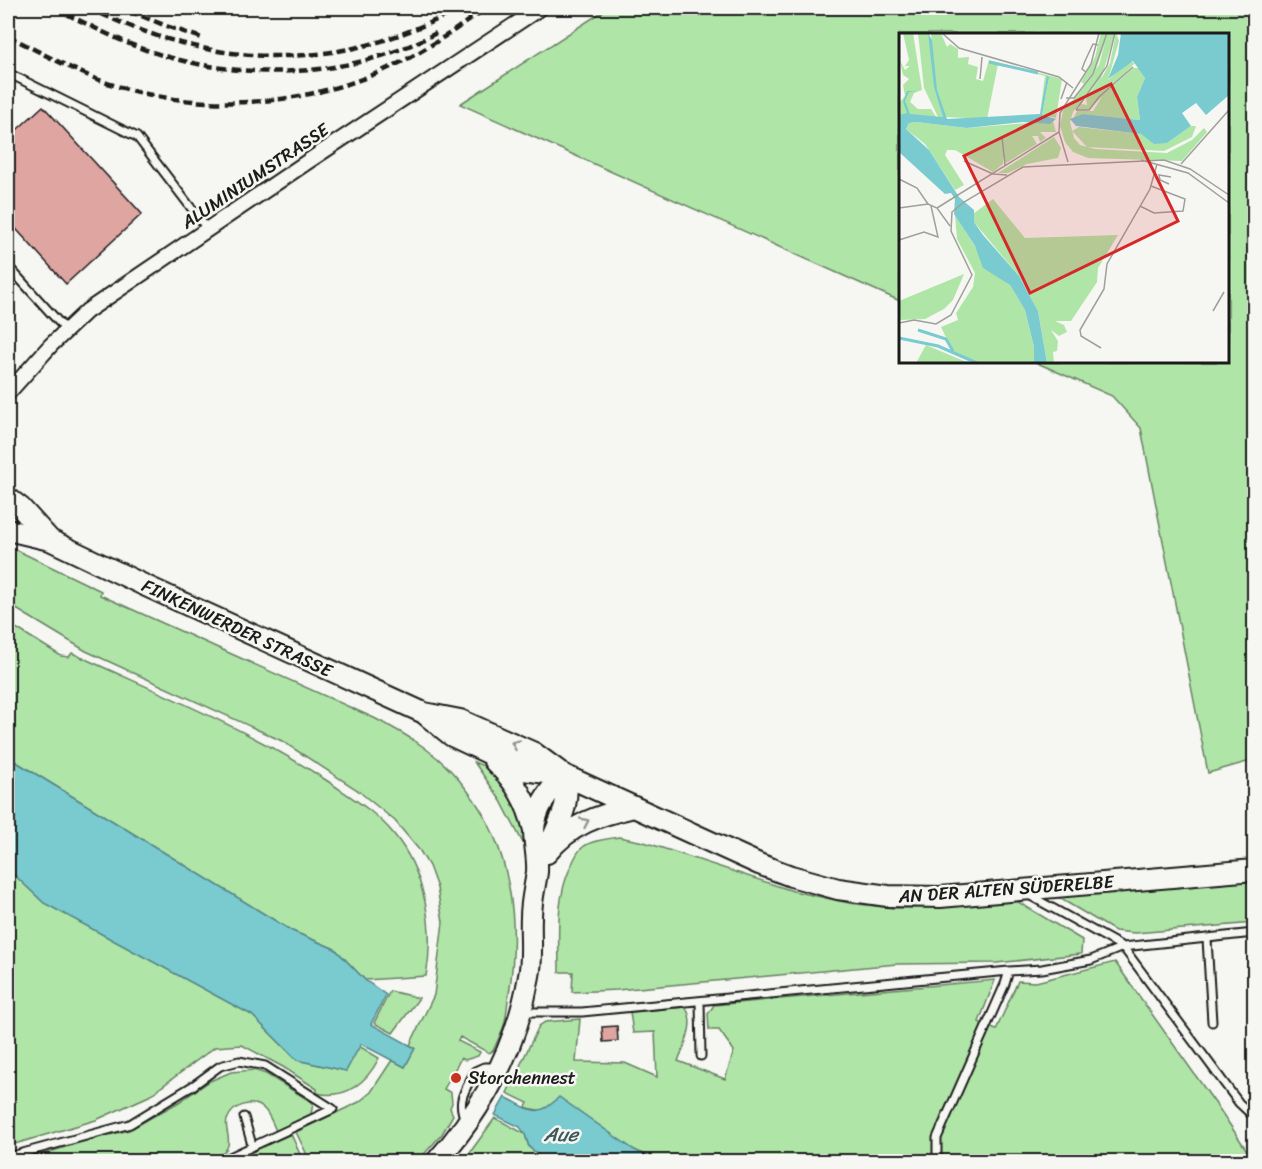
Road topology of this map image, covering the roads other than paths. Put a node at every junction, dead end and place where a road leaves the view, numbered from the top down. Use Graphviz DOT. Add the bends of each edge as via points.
graph roads {
  1 [pos="540,8"];
  2 [pos="8,73"];
  3 [pos="208,230"];
  4 [pos="8,266"];
  5 [pos="66,330"];
  6 [pos="8,393"];
  7 [pos="8,498"];
  8 [pos="8,530"];
  9 [pos="50,540"];
  10 [pos="424,713"];
  11 [pos="487,754"];
  12 [pos="564,776"];
  13 [pos="634,807"];
  14 [pos="534,830"];
  15 [pos="542,862"];
  16 [pos="1254,870"];
  17 [pos="1019,890"];
  18 [pos="1254,933"];
  19 [pos="1207,939"];
  20 [pos="1123,947"];
  21 [pos="1009,971"];
  22 [pos="700,1001"];
  23 [pos="520,1012"];
  24 [pos="1212,1022"];
  25 [pos="701,1056"];
  26 [pos="244,1117"];
  27 [pos="1254,1117"];
  28 [pos="252,1145"];
  29 [pos="8,1157"];
  30 [pos="219,1161"];
  31 [pos="436,1161"];
  32 [pos="937,1161"];
  1 -- 3 [label="street, ALUMINIUMSTRASSE"];
  2 -- 3 [label="lane" via="137,137"];
  3 -- 5 [label="street, ALUMINIUMSTRASSE" via="87,311"];
  4 -- 5 [label="lane"];
  5 -- 6 [label="street, ALUMINIUMSTRASSE"];
  7 -- 9 [label="main road, FINKENWERDER STRASSE"];
  8 -- 9 [label="main road, FINKENWERDER STRASSE"];
  9 -- 10 [label="main road, FINKENWERDER STRASSE"];
  10 -- 11 [label="main road, FINKENWERDER STRASSE" via="452,736"];
  12 -- 10 [label="main road, FINKENWERDER STRASSE, one-way" via="534,753 460,720"];
  11 -- 12 [label="main road, FINKENWERDER STRASSE" via="524,770"];
  11 -- 14 [label="main road" via="521,793"];
  12 -- 13 [label="main road, AN DER ALTEN SÜDERELBE"];
  12 -- 14 [label="main road" via="545,798"];
  12 -- 15 [label="main road" via="566,804"];
  15 -- 13 [label="main road, one-way" via="557,841 575,826"];
  13 -- 17 [label="main road, AN DER ALTEN SÜDERELBE" via="759,864 838,889 911,897"];
  14 -- 15 [label="main road"];
  15 -- 23 [label="main road" via="531,915 530,973"];
  16 -- 17 [label="main road, AN DER ALTEN SÜDERELBE"];
  17 -- 20 [label="lane"];
  18 -- 19 [label="lane"];
  19 -- 20 [label="lane"];
  19 -- 24 [label="lane"];
  20 -- 21 [label="lane" via="1091,960"];
  20 -- 27 [label="lane" via="1239,1103"];
  21 -- 22 [label="lane"];
  21 -- 32 [label="lane" via="937,1138"];
  22 -- 23 [label="lane" via="582,1012"];
  22 -- 25 [label="lane"];
  23 -- 31 [label="main road" via="500,1067 468,1123"];
  26 -- 28 [label="lane"];
  28 -- 29 [label="lane" via="333,1108 265,1066 239,1061 220,1066 130,1124"];
  28 -- 30 [label="lane"];
}
